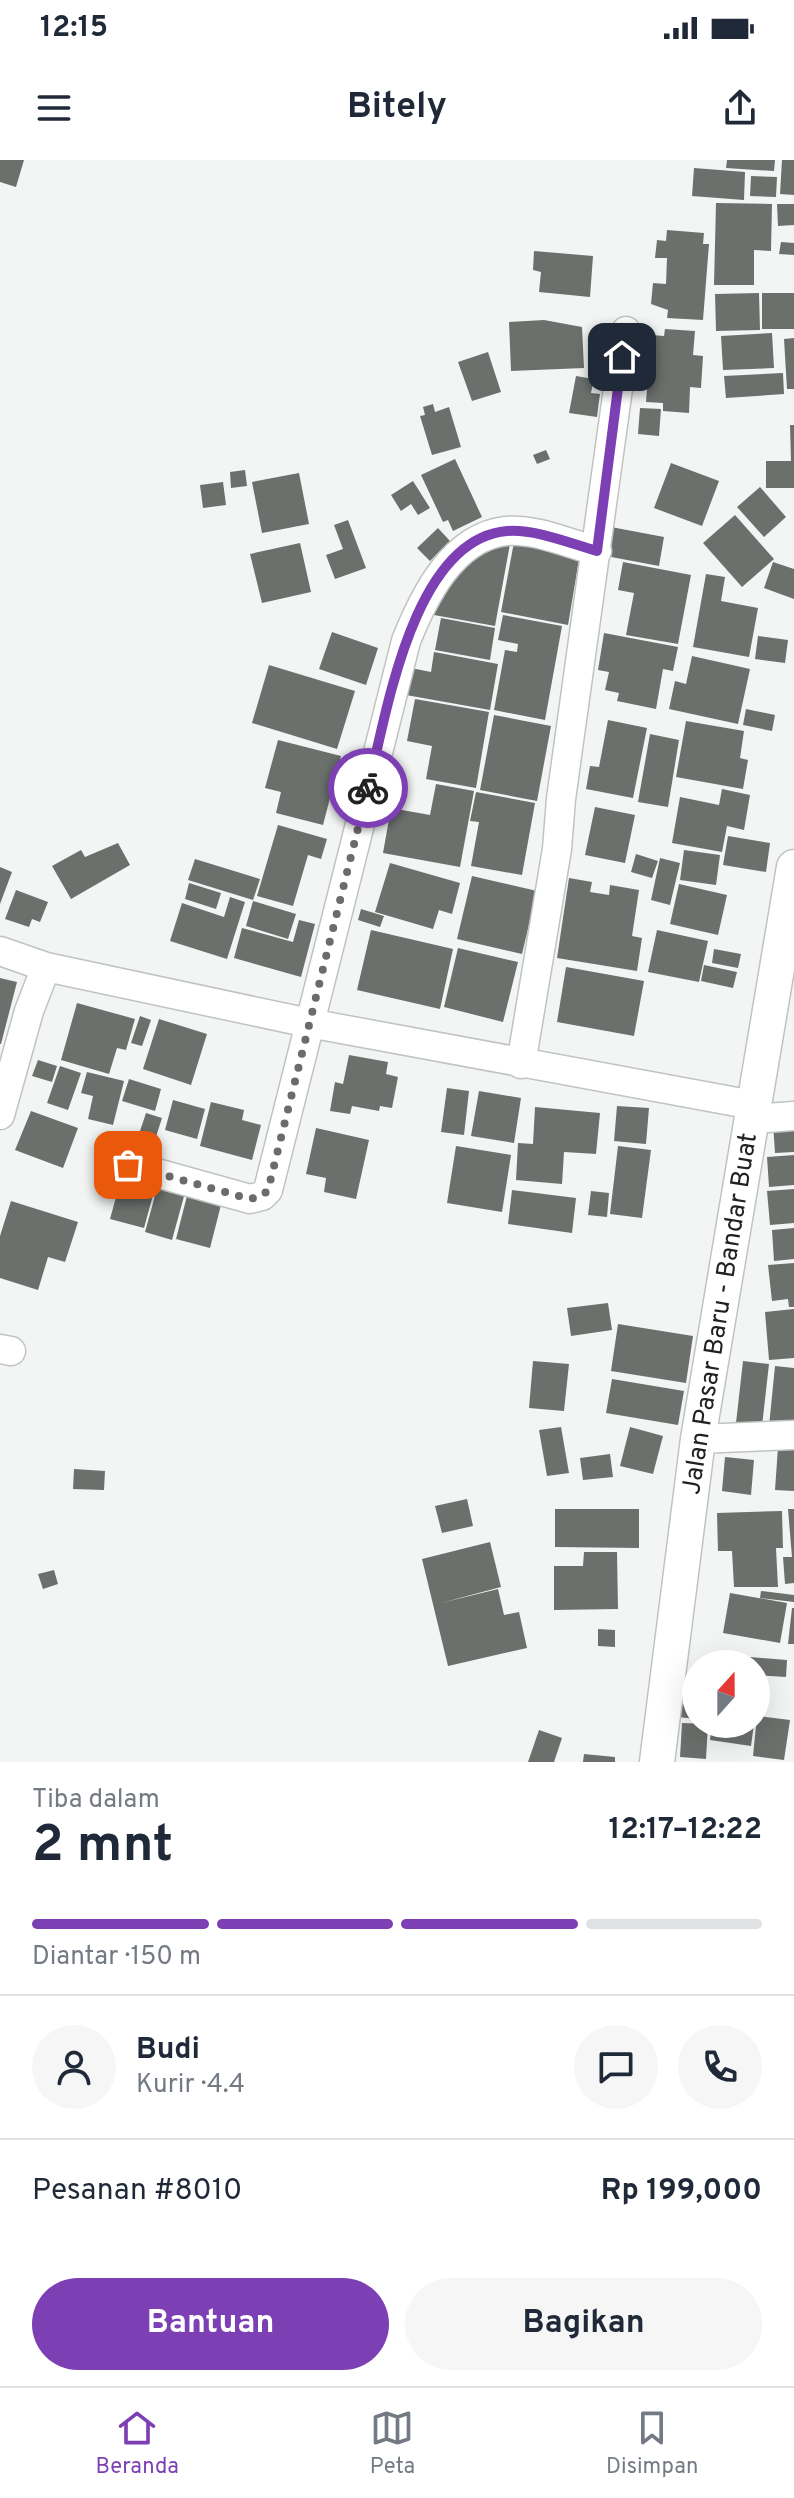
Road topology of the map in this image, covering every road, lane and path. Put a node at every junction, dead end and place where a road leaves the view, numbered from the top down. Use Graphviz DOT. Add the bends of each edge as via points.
graph roads {
  1 [pos="626,331"];
  2 [pos="597,551"];
  3 [pos="794,867"];
  4 [pos="0,951"];
  5 [pos="46,967"];
  6 [pos="309,1023"];
  7 [pos="521,1064"];
  8 [pos="753,1112"];
  9 [pos="0,1115"];
  10 [pos="794,1116"];
  11 [pos="128,1165"];
  12 [pos="794,1435"];
  13 [pos="698,1439"];
  14 [pos="657,1762"];
  1 -- 2 [label="street"];
  2 -- 6 [label="street" via="531,533 498,533 464,551 424,595 406,641"];
  2 -- 7 [label="street" via="557,849"];
  3 -- 8 [label="street, Jalan Pasar Baru - Bandar Buat"];
  4 -- 5 [label="street"];
  5 -- 6 [label="street"];
  5 -- 9 [label="street"];
  6 -- 7 [label="street"];
  6 -- 11 [label="street" via="275,1168 262,1196 250,1199"];
  7 -- 8 [label="street"];
  8 -- 10 [label="street"];
  8 -- 13 [label="street, Jalan Pasar Baru - Bandar Buat"];
  12 -- 13 [label="street"];
  13 -- 14 [label="street, Jalan Pasar Baru - Bandar Buat"];
}
